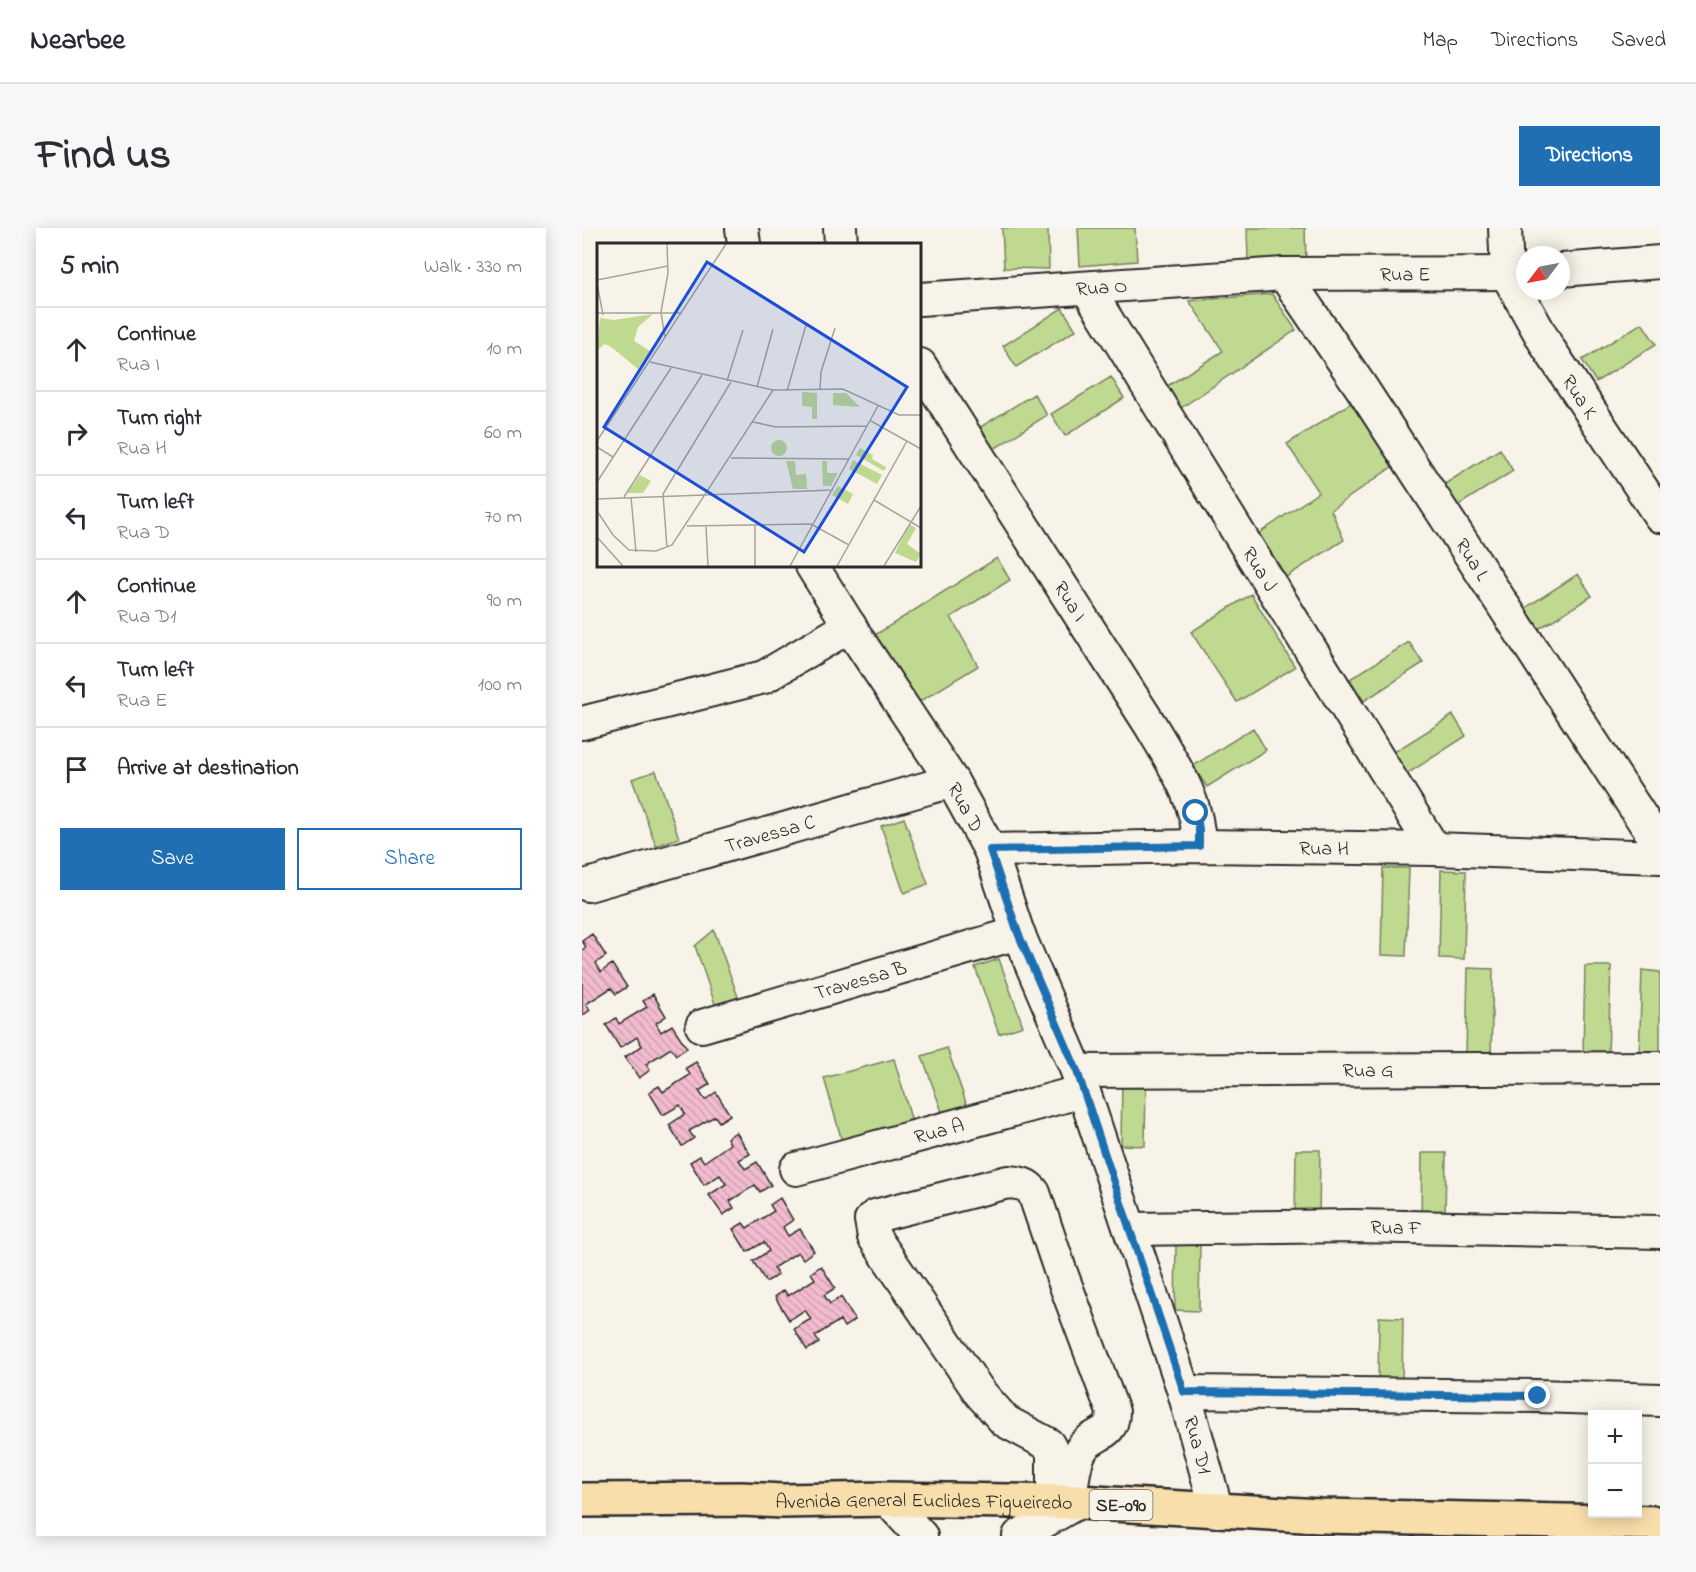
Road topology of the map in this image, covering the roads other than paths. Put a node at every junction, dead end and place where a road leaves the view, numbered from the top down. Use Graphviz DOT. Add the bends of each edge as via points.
graph roads {
  1 [pos="742,228"];
  2 [pos="840,228"];
  3 [pos="1505,228"];
  4 [pos="744,243"];
  5 [pos="841,243"];
  6 [pos="1660,262"];
  7 [pos="1570,269"];
  8 [pos="1284,274"];
  9 [pos="1516,274"];
  10 [pos="1087,288"];
  11 [pos="921,298"];
  12 [pos="1527,300"];
  13 [pos="921,367"];
  14 [pos="1660,516"];
  15 [pos="813,567"];
  16 [pos="850,626"];
  17 [pos="582,723"];
  18 [pos="952,781"];
  19 [pos="1199,846"];
  20 [pos="1660,846"];
  21 [pos="1434,849"];
  22 [pos="990,850"];
  23 [pos="1660,857"];
  24 [pos="588,885"];
  25 [pos="1018,933"];
  26 [pos="702,1026"];
  27 [pos="1660,1068"];
  28 [pos="1080,1081"];
  29 [pos="796,1169"];
  30 [pos="1130,1229"];
  31 [pos="1660,1232"];
  32 [pos="1184,1392"];
  33 [pos="1660,1400"];
  34 [pos="887,1498"];
  35 [pos="582,1500"];
  36 [pos="1067,1502"];
  37 [pos="1217,1511"];
  38 [pos="1660,1523"];
  39 [pos="921,1536"];
  40 [pos="1019,1536"];
  1 -- 4 [label="street"];
  2 -- 5 [label="street"];
  3 -- 9 [label="street"];
  6 -- 7 [label="street"];
  8 -- 9 [label="street, Rua E"];
  8 -- 10 [label="street, Rua O"];
  8 -- 20 [label="street, Rua L"];
  10 -- 11 [label="street, Rua O"];
  10 -- 21 [label="street, Rua J"];
  12 -- 14 [label="street, Rua K" via="1547,346"];
  13 -- 19 [label="street, Rua I" via="1156,734 1193,806"];
  15 -- 16 [label="street, Rua D"];
  16 -- 17 [label="street" via="764,677"];
  16 -- 18 [label="street, Rua D"];
  18 -- 22 [label="street, Rua D"];
  18 -- 24 [label="street, Travessa C"];
  19 -- 21 [label="street, Rua H"];
  19 -- 22 [label="street, Rua H"];
  21 -- 23 [label="street, Rua H"];
  22 -- 25 [label="street, Rua D"];
  25 -- 26 [label="street, Travessa B"];
  25 -- 28 [label="street, Rua D"];
  27 -- 28 [label="street, Rua G"];
  28 -- 29 [label="street, Rua A"];
  28 -- 30 [label="street, Rua D1"];
  30 -- 31 [label="street, Rua F" via="1353,1226"];
  30 -- 32 [label="street, Rua D1"];
  32 -- 33 [label="street"];
  32 -- 37 [label="street, Rua D1"];
  34 -- 35 [label="main road, Avenida General Euclides Figueiredo / SE-090"];
  34 -- 36 [label="main road, Avenida General Euclides Figueiredo / SE-090"];
  34 -- 39 [label="street"];
  36 -- 36 [label="street" via="1080,1452 1085,1444 1109,1429 1113,1412 1034,1193 1029,1186 1008,1182 875,1216 871,1220 874,1237 980,1393 1005,1421 1048,1444"];
  36 -- 37 [label="main road, Avenida General Euclides Figueiredo / SE-090"];
  36 -- 40 [label="street"];
  37 -- 38 [label="main road, Avenida General Euclides Figueiredo / SE-090"];
}
